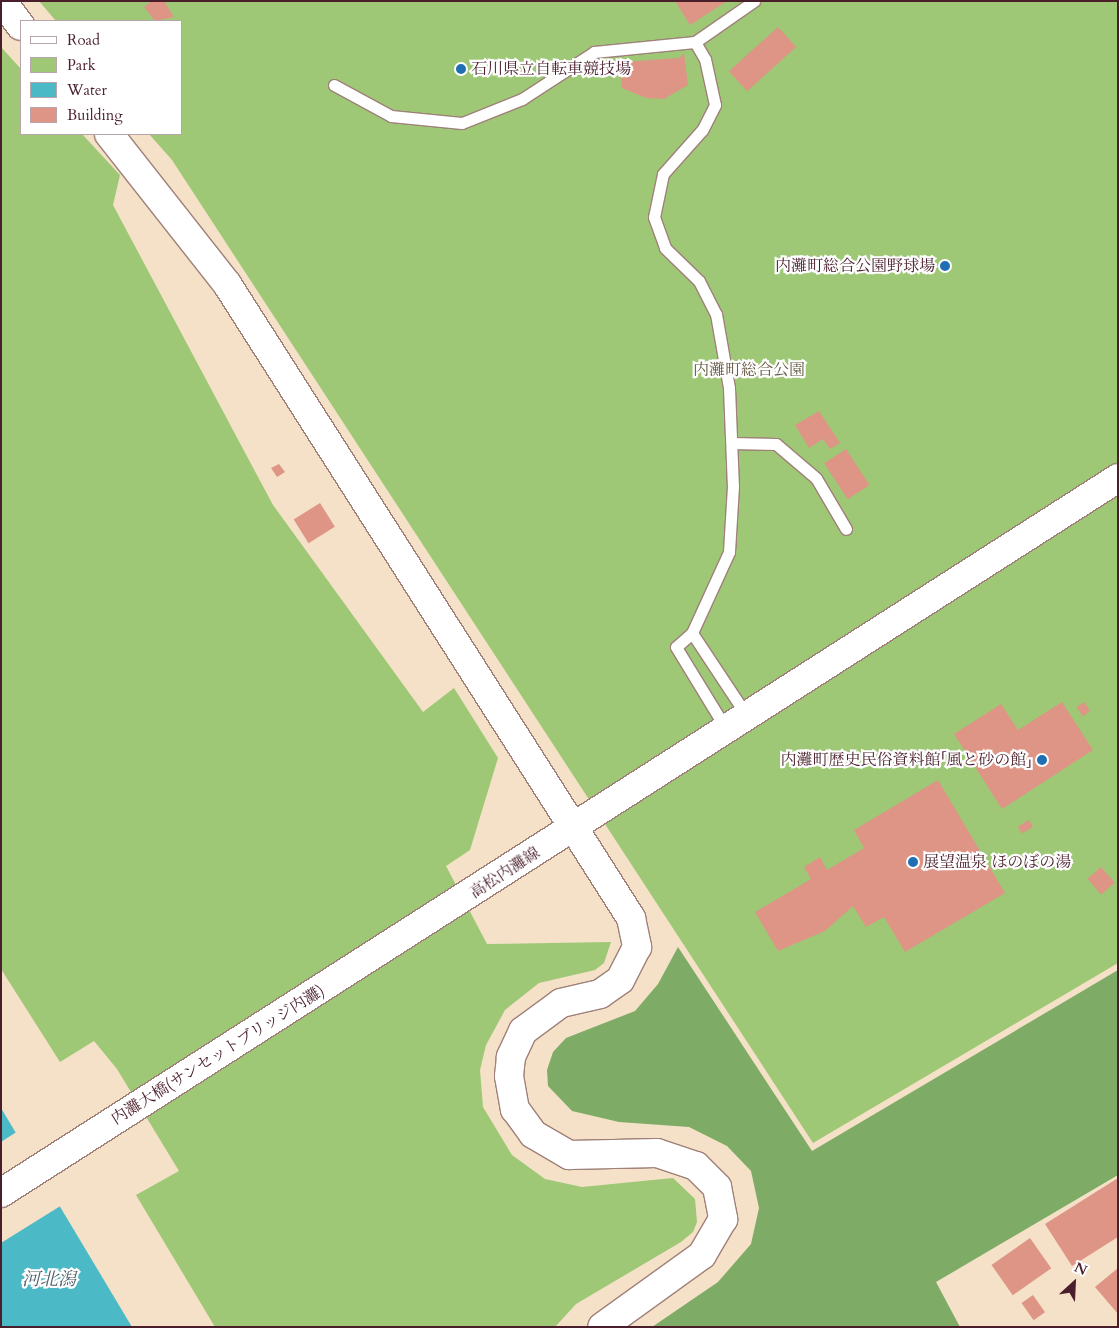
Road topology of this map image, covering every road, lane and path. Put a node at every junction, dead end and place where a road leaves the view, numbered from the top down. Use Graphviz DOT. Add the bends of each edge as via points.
graph roads {
  1 [pos="2,1"];
  2 [pos="754,1"];
  3 [pos="20,25"];
  4 [pos="695,42"];
  5 [pos="334,86"];
  6 [pos="109,135"];
  7 [pos="732,443"];
  8 [pos="1118,478"];
  9 [pos="846,529"];
  10 [pos="692,633"];
  11 [pos="737,723"];
  12 [pos="576,828"];
  13 [pos="434,918"];
  14 [pos="1,1192"];
  15 [pos="602,1327"];
  1 -- 3 [label="street"];
  2 -- 4 [label="lane"];
  4 -- 5 [label="lane" via="594,52 522,99 462,123 391,116"];
  4 -- 7 [label="lane" via="705,59 715,105 702,130 663,174 654,217 665,248 699,281 716,314 729,388"];
  6 -- 12 [label="street" via="227,284"];
  7 -- 9 [label="lane" via="776,444 816,478"];
  7 -- 10 [label="lane" via="729,552"];
  8 -- 11 [label="street, 高松内灘線"];
  10 -- 11 [label="lane"];
  10 -- 11 [label="lane" via="676,647"];
  11 -- 12 [label="street, 高松内灘線"];
  12 -- 13 [label="street, 高松内灘線"];
  12 -- 15 [label="street" via="631,918 637,947 628,971 611,988 561,1003 524,1031 511,1058 509,1076 515,1110 533,1134 569,1155 657,1153 696,1166 718,1187 723,1207 718,1232 702,1256"];
  13 -- 14 [label="street, 内灘大橋(サンセットブリッジ内灘)"];
}
